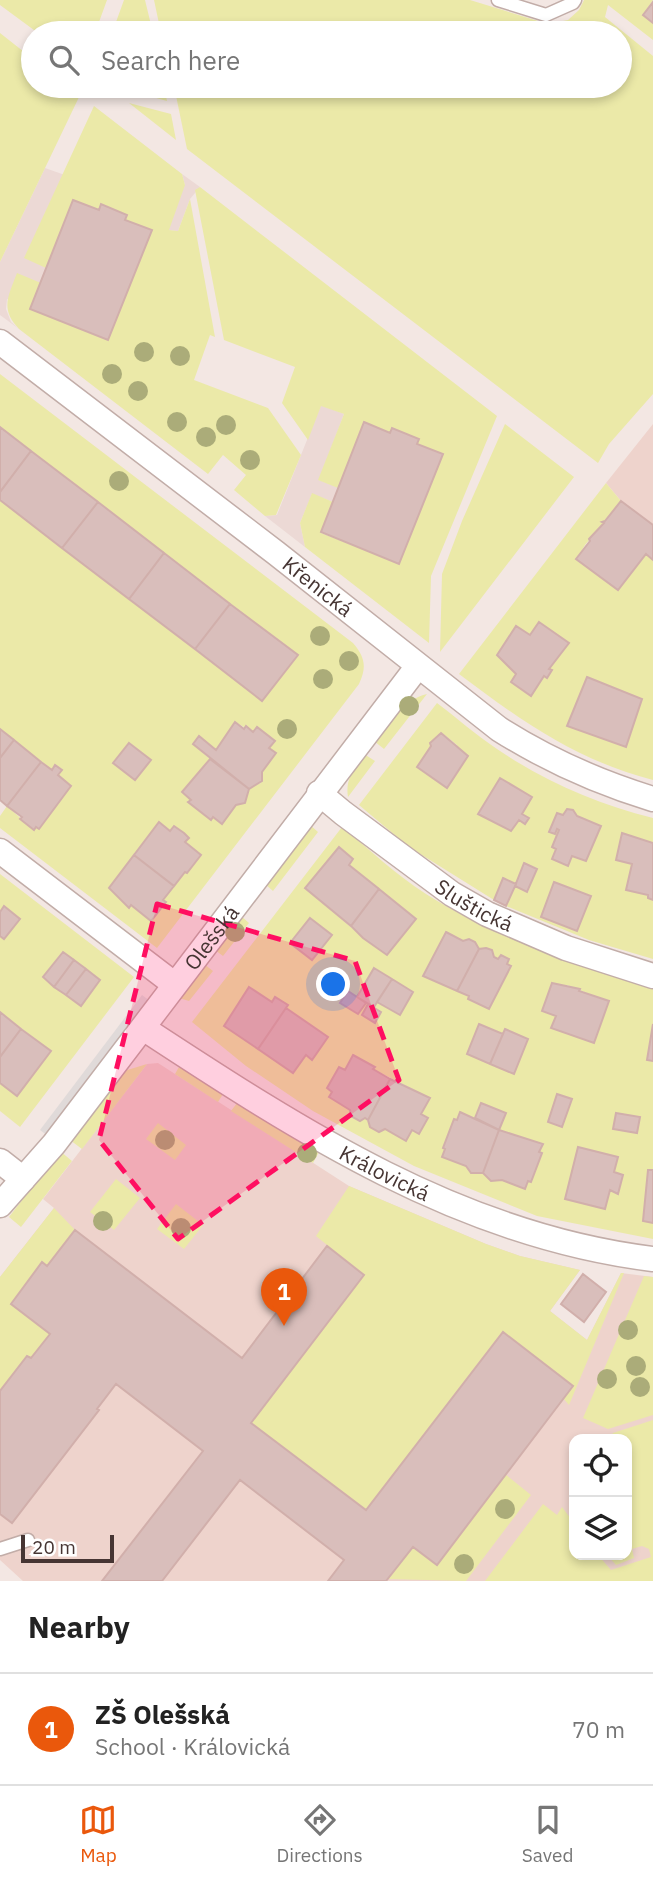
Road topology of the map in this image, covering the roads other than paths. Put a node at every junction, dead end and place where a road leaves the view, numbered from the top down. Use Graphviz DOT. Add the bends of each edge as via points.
graph roads {
  1 [pos="498,0"];
  2 [pos="575,0"];
  3 [pos="0,342"];
  4 [pos="418,666"];
  5 [pos="319,793"];
  6 [pos="653,799"];
  7 [pos="0,850"];
  8 [pos="653,976"];
  9 [pos="174,984"];
  10 [pos="143,1028"];
  11 [pos="0,1161"];
  12 [pos="23,1179"];
  13 [pos="0,1205"];
  14 [pos="653,1259"];
  15 [pos="28,1540"];
  16 [pos="0,1549"];
  1 -- 2 [label="lane" via="546,15"];
  3 -- 4 [label="street, Křenická"];
  4 -- 5 [label="street, Olešská"];
  4 -- 6 [label="street, Křenická" via="533,751 613,787"];
  5 -- 8 [label="street, Sluštická" via="452,894 487,914 566,948"];
  5 -- 9 [label="street, Olešská"];
  7 -- 9 [label="street"];
  9 -- 10 [label="street, Olešská"];
  10 -- 12 [label="street, Olešská"];
  10 -- 14 [label="street, Královická" via="297,1125 443,1202 582,1247"];
  11 -- 12 [label="street"];
  12 -- 13 [label="street, Olešská"];
  15 -- 16 [label="lane"];
}
